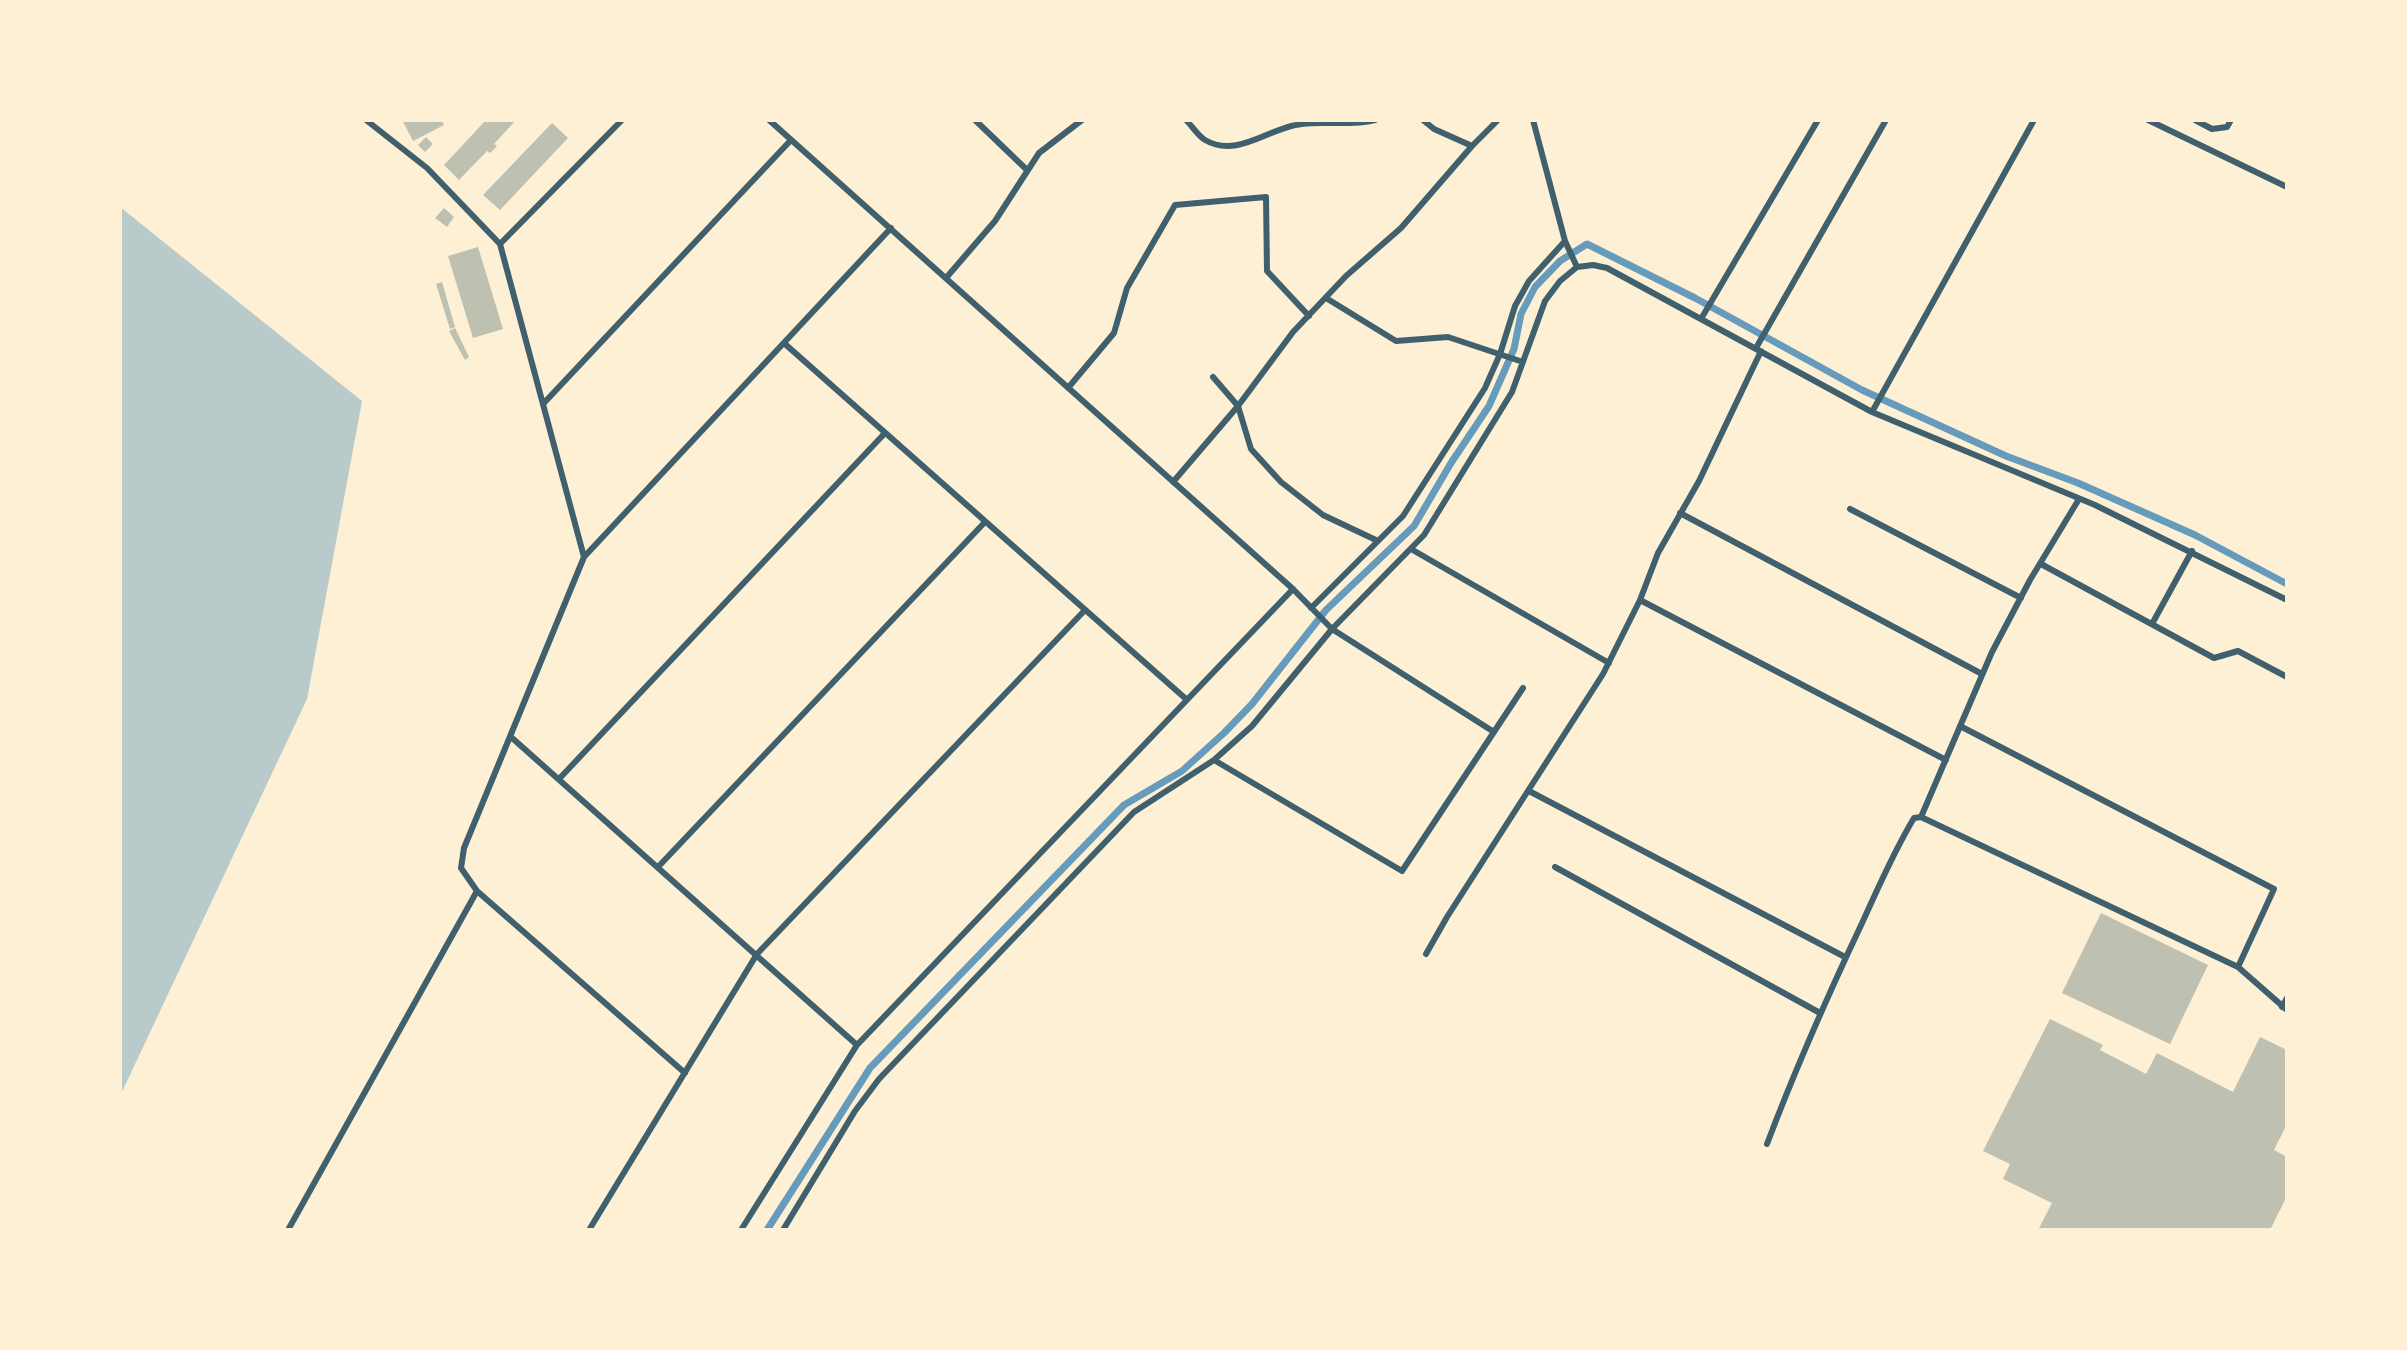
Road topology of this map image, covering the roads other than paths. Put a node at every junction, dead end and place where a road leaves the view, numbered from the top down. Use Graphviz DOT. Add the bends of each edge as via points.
graph roads {
  1 [pos="366,120"];
  2 [pos="622,120"];
  3 [pos="769,120"];
  4 [pos="975,120"];
  5 [pos="1082,120"];
  6 [pos="1186,120"];
  7 [pos="1375,120"];
  8 [pos="1423,120"];
  9 [pos="1498,120"];
  10 [pos="1533,120"];
  11 [pos="1818,120"];
  12 [pos="1886,120"];
  13 [pos="2034,120"];
  14 [pos="2148,120"];
  15 [pos="2195,120"];
  16 [pos="2231,120"];
  17 [pos="791,140"];
  18 [pos="1472,146"];
  19 [pos="1027,170"];
  20 [pos="2287,187"];
  21 [pos="891,228"];
  22 [pos="500,244"];
  23 [pos="1566,244"];
  24 [pos="1577,267"];
  25 [pos="946,278"];
  26 [pos="1326,298"];
  27 [pos="1309,316"];
  28 [pos="1701,319"];
  29 [pos="785,344"];
  30 [pos="1758,350"];
  31 [pos="1502,355"];
  32 [pos="1521,361"];
  33 [pos="1213,377"];
  34 [pos="1068,388"];
  35 [pos="543,404"];
  36 [pos="1238,406"];
  37 [pos="1872,412"];
  38 [pos="885,433"];
  39 [pos="1173,482"];
  40 [pos="2079,499"];
  41 [pos="1850,509"];
  42 [pos="1680,513"];
  43 [pos="985,522"];
  44 [pos="1378,541"];
  45 [pos="1411,549"];
  46 [pos="2192,551"];
  47 [pos="584,557"];
  48 [pos="2041,564"];
  49 [pos="1293,589"];
  50 [pos="2021,598"];
  51 [pos="1640,600"];
  52 [pos="2287,600"];
  53 [pos="1311,608"];
  54 [pos="1085,610"];
  55 [pos="2152,624"];
  56 [pos="1332,629"];
  57 [pos="1609,663"];
  58 [pos="1982,674"];
  59 [pos="2287,677"];
  60 [pos="1523,688"];
  61 [pos="1186,699"];
  62 [pos="1960,726"];
  63 [pos="1494,732"];
  64 [pos="511,737"];
  65 [pos="1214,760"];
  66 [pos="1946,760"];
  67 [pos="559,779"];
  68 [pos="1529,791"];
  69 [pos="1921,817"];
  70 [pos="658,867"];
  71 [pos="1555,867"];
  72 [pos="477,891"];
  73 [pos="757,954"];
  74 [pos="1426,954"];
  75 [pos="1845,957"];
  76 [pos="2238,967"];
  77 [pos="2287,998"];
  78 [pos="2285,1008"];
  79 [pos="1820,1013"];
  80 [pos="857,1045"];
  81 [pos="685,1073"];
  82 [pos="1767,1144"];
  83 [pos="288,1230"];
  84 [pos="589,1230"];
  85 [pos="741,1230"];
  86 [pos="783,1230"];
  1 -- 22 [label="street" via="427,168"];
  2 -- 22 [label="street"];
  3 -- 17 [label="street"];
  4 -- 19 [label="street"];
  5 -- 19 [label="street" via="1039,153"];
  6 -- 7 [label="street" via="1205,140 1230,146 1253,142 1276,128"];
  8 -- 18 [label="street"];
  9 -- 18 [label="street"];
  10 -- 23 [label="street"];
  11 -- 28 [label="street"];
  12 -- 30 [label="street"];
  13 -- 37 [label="street"];
  14 -- 20 [label="street"];
  15 -- 16 [label="street" via="2212,129 2227,127"];
  17 -- 21 [label="street"];
  17 -- 35 [label="street"];
  18 -- 26 [label="street" via="1401,228"];
  19 -- 25 [label="street" via="995,221"];
  21 -- 25 [label="street"];
  21 -- 29 [label="street"];
  22 -- 35 [label="street"];
  23 -- 24 [label="street"];
  23 -- 31 [label="street" via="1529,281 1515,306"];
  24 -- 28 [label="street" via="1607,268"];
  24 -- 32 [label="street" via="1545,301"];
  25 -- 34 [label="street"];
  26 -- 27 [label="street"];
  26 -- 31 [label="street" via="1396,341 1448,337"];
  27 -- 34 [label="street" via="1267,271 1266,197 1175,205 1127,288 1114,333"];
  27 -- 36 [label="street"];
  28 -- 30 [label="street"];
  29 -- 38 [label="street"];
  29 -- 47 [label="street"];
  30 -- 37 [label="street"];
  30 -- 42 [label="street" via="1699,481"];
  31 -- 32 [label="street"];
  31 -- 44 [label="street" via="1403,516"];
  32 -- 45 [label="street" via="1512,392 1424,535"];
  33 -- 36 [label="street"];
  34 -- 39 [label="street"];
  35 -- 47 [label="street"];
  36 -- 39 [label="street"];
  36 -- 44 [label="street" via="1251,449 1281,482 1323,515"];
  37 -- 40 [label="street"];
  38 -- 43 [label="street"];
  38 -- 67 [label="street"];
  39 -- 49 [label="street"];
  40 -- 46 [label="street"];
  40 -- 48 [label="street"];
  41 -- 50 [label="street"];
  42 -- 51 [label="street" via="1658,553"];
  42 -- 58 [label="street"];
  43 -- 54 [label="street"];
  43 -- 70 [label="street"];
  44 -- 53 [label="street"];
  45 -- 56 [label="street"];
  45 -- 57 [label="street"];
  46 -- 52 [label="street"];
  46 -- 55 [label="street"];
  47 -- 64 [label="street"];
  48 -- 50 [label="street"];
  48 -- 55 [label="street"];
  49 -- 53 [label="street"];
  49 -- 61 [label="street"];
  50 -- 58 [label="street"];
  51 -- 57 [label="street"];
  51 -- 66 [label="street"];
  53 -- 56 [label="street"];
  54 -- 61 [label="street"];
  54 -- 73 [label="street"];
  55 -- 59 [label="street" via="2214,658 2238,651"];
  56 -- 63 [label="street"];
  56 -- 65 [label="street" via="1252,726"];
  57 -- 68 [label="street"];
  58 -- 62 [label="street"];
  60 -- 63 [label="street"];
  61 -- 80 [label="street"];
  62 -- 66 [label="street"];
  62 -- 76 [label="street" via="2274,890"];
  63 -- 65 [label="street" via="1402,871"];
  64 -- 67 [label="street"];
  64 -- 72 [label="street" via="464,848 461,867"];
  65 -- 86 [label="street" via="1134,812 879,1079 855,1111"];
  66 -- 69 [label="street"];
  67 -- 70 [label="street"];
  68 -- 74 [label="street"];
  68 -- 75 [label="street"];
  69 -- 75 [label="street" via="1914,818 1903,837"];
  69 -- 76 [label="street"];
  70 -- 73 [label="street"];
  71 -- 79 [label="street"];
  72 -- 81 [label="street"];
  72 -- 83 [label="street"];
  73 -- 80 [label="street"];
  73 -- 81 [label="street"];
  75 -- 79 [label="street"];
  76 -- 78 [label="street"];
  77 -- 78 [label="street"];
  79 -- 82 [label="street"];
  80 -- 85 [label="street"];
  81 -- 84 [label="street"];
}
